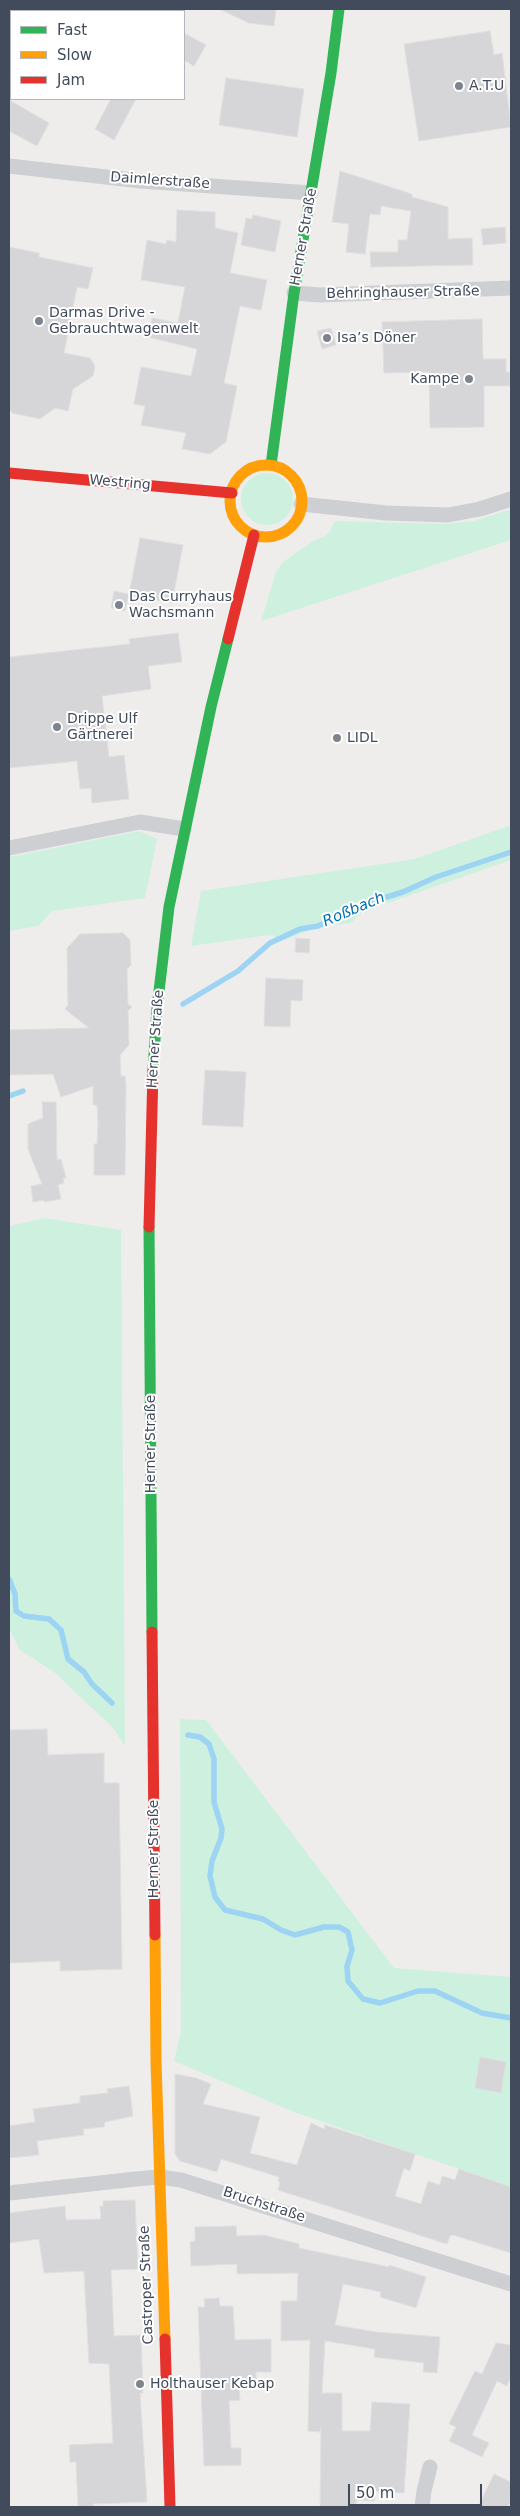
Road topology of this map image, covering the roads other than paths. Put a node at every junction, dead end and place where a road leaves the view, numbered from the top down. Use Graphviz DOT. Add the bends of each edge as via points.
graph roads {
  1 [pos="339,9"];
  2 [pos="9,166"];
  3 [pos="311,193"];
  4 [pos="511,288"];
  5 [pos="294,293"];
  6 [pos="271,465"];
  7 [pos="9,473"];
  8 [pos="232,493"];
  9 [pos="511,498"];
  10 [pos="301,504"];
  11 [pos="254,534"];
  12 [pos="184,829"];
  13 [pos="9,848"];
  14 [pos="156,2061"];
  15 [pos="159,2177"];
  16 [pos="9,2193"];
  17 [pos="511,2284"];
  18 [pos="430,2468"];
  19 [pos="170,2507"];
  20 [pos="422,2507"];
  1 -- 3 [label="main road, Herner Straße"];
  2 -- 3 [label="street, Daimlerstraße" via="141,181"];
  3 -- 5 [label="main road, Herner Straße"];
  4 -- 5 [label="street, Behringhauser Straße" via="320,295"];
  5 -- 6 [label="main road, Herner Straße"];
  6 -- 8 [label="main road" via="248,470 236,482"];
  6 -- 10 [label="main road" via="293,477 299,486"];
  7 -- 8 [label="main road, Westring"];
  8 -- 11 [label="main road" via="232,512 237,522"];
  9 -- 10 [label="street" via="480,509 448,515 386,513"];
  10 -- 11 [label="main road" via="296,521 284,532 270,536"];
  11 -- 12 [label="main road, Herner Straße"];
  12 -- 13 [label="street" via="140,822"];
  12 -- 14 [label="main road, Herner Straße" via="169,907 157,1008 149,1167"];
  14 -- 15 [label="main road, Castroper Straße"];
  15 -- 16 [label="street, Bruchstraße"];
  15 -- 17 [label="street, Bruchstraße" via="201,2186"];
  15 -- 19 [label="main road, Castroper Straße"];
  18 -- 20 [label="street"];
}
